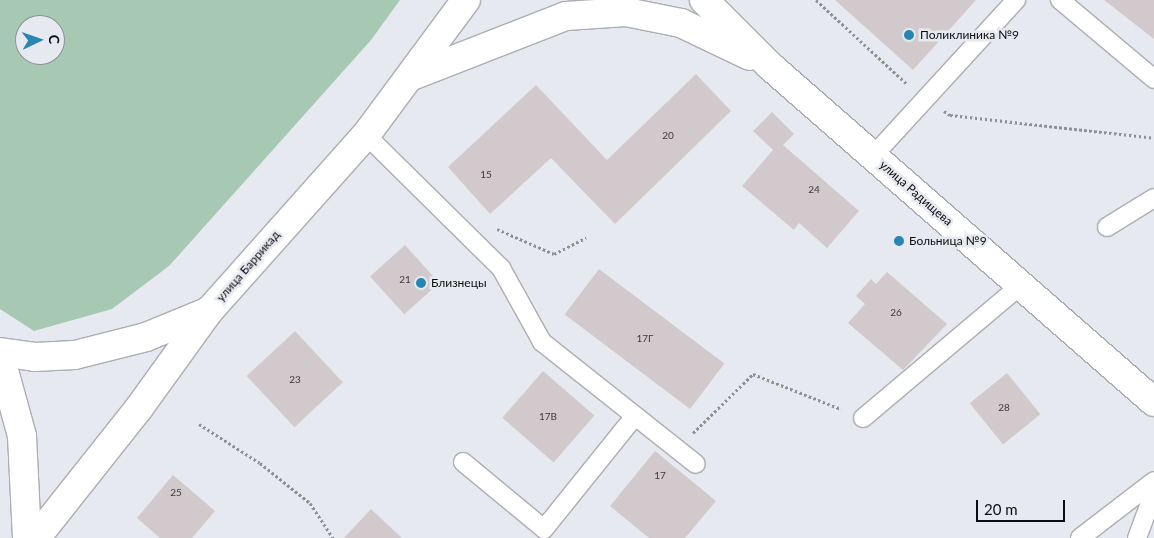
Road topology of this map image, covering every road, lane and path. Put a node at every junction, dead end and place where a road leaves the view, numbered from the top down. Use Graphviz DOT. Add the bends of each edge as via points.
graph roads {
  1 [pos="466,0"];
  2 [pos="704,0"];
  3 [pos="816,0"];
  4 [pos="1016,0"];
  5 [pos="1060,0"];
  6 [pos="770,66"];
  7 [pos="412,76"];
  8 [pos="1154,78"];
  9 [pos="925,100"];
  10 [pos="366,135"];
  11 [pos="1154,138"];
  12 [pos="873,156"];
  13 [pos="1154,198"];
  14 [pos="491,226"];
  15 [pos="1107,227"];
  16 [pos="586,238"];
  17 [pos="1021,285"];
  18 [pos="209,311"];
  19 [pos="0,354"];
  20 [pos="1154,402"];
  21 [pos="635,416"];
  22 [pos="863,418"];
  23 [pos="199,424"];
  24 [pos="677,449"];
  25 [pos="463,462"];
  26 [pos="696,464"];
  27 [pos="1154,482"];
  28 [pos="1154,492"];
  29 [pos="27,538"];
  30 [pos="36,538"];
  31 [pos="333,538"];
  32 [pos="1080,538"];
  33 [pos="1137,538"];
  1 -- 7 [label="main road, улица Баррикад"];
  2 -- 6 [label="main road, улица Радищева"];
  3 -- 9 [label="path"];
  4 -- 9 [label="lane"];
  5 -- 8 [label="lane"];
  6 -- 7 [label="main road" via="681,23 626,12 566,16"];
  6 -- 12 [label="main road, улица Радищева"];
  7 -- 10 [label="main road, улица Баррикад"];
  9 -- 11 [label="path" via="950,115"];
  9 -- 12 [label="lane"];
  10 -- 18 [label="main road, улица Баррикад"];
  10 -- 21 [label="lane" via="501,268 542,342"];
  12 -- 17 [label="main road, улица Радищева"];
  13 -- 15 [label="lane"];
  14 -- 16 [label="path" via="554,254"];
  17 -- 20 [label="main road, улица Радищева"];
  17 -- 22 [label="lane"];
  18 -- 19 [label="main road" via="146,337 75,355 35,357"];
  18 -- 30 [label="main road, улица Баррикад" via="139,408"];
  19 -- 29 [label="main road" via="22,436"];
  21 -- 24 [label="lane"];
  21 -- 25 [label="lane" via="544,529"];
  22 -- 24 [label="path" via="753,374"];
  23 -- 31 [label="path" via="260,463 310,503"];
  24 -- 26 [label="lane"];
  27 -- 32 [label="lane"];
  28 -- 33 [label="lane"];
}
